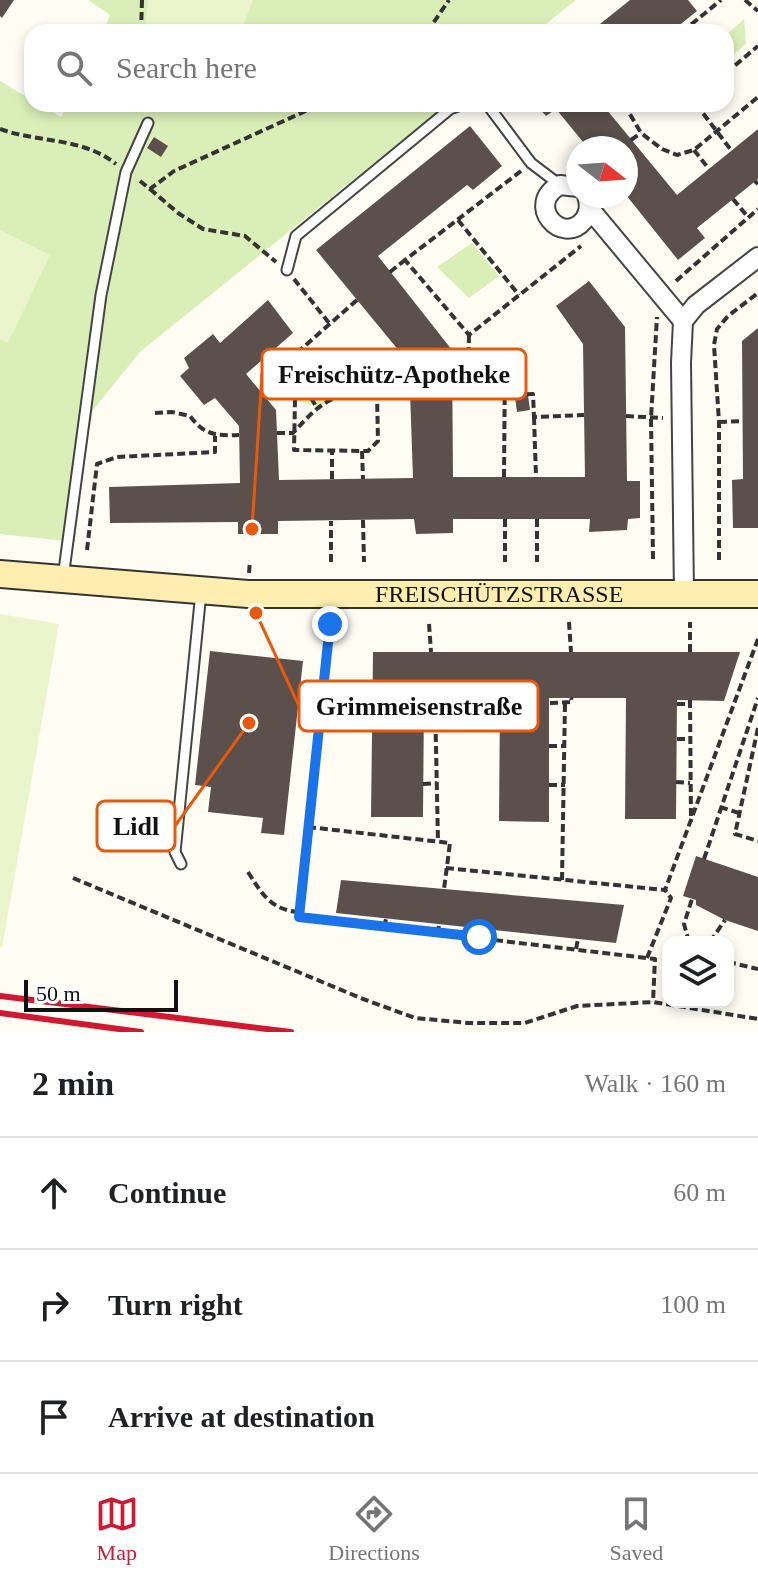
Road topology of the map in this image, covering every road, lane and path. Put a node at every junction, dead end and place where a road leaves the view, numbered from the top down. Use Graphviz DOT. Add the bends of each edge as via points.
graph roads {
  1 [pos="142,0"];
  2 [pos="449,0"];
  3 [pos="721,0"];
  4 [pos="745,0"];
  5 [pos="758,11"];
  6 [pos="141,24"];
  7 [pos="434,24"];
  8 [pos="692,24"];
  9 [pos="758,46"];
  10 [pos="734,66"];
  11 [pos="758,97"];
  12 [pos="303,112"];
  13 [pos="446,112"];
  14 [pos="493,112"];
  15 [pos="629,112"];
  16 [pos="702,112"];
  17 [pos="148,123"];
  18 [pos="0,129"];
  19 [pos="716,132"];
  20 [pos="641,133"];
  21 [pos="637,136"];
  22 [pos="694,150"];
  23 [pos="731,150"];
  24 [pos="531,163"];
  25 [pos="709,169"];
  26 [pos="126,172"];
  27 [pos="566,184"];
  28 [pos="566,186"];
  29 [pos="150,189"];
  30 [pos="733,199"];
  31 [pos="588,208"];
  32 [pos="592,208"];
  33 [pos="748,217"];
  34 [pos="458,220"];
  35 [pos="605,227"];
  36 [pos="758,257"];
  37 [pos="405,260"];
  38 [pos="287,270"];
  39 [pos="390,272"];
  40 [pos="758,293"];
  41 [pos="520,296"];
  42 [pos="357,300"];
  43 [pos="683,321"];
  44 [pos="329,323"];
  45 [pos="469,335"];
  46 [pos="296,354"];
  47 [pos="505,358"];
  48 [pos="377,395"];
  49 [pos="411,395"];
  50 [pos="452,396"];
  51 [pos="468,396"];
  52 [pos="505,396"];
  53 [pos="317,407"];
  54 [pos="155,413"];
  55 [pos="584,415"];
  56 [pos="626,416"];
  57 [pos="534,417"];
  58 [pos="682,419"];
  59 [pos="743,421"];
  60 [pos="719,422"];
  61 [pos="277,433"];
  62 [pos="293,433"];
  63 [pos="239,435"];
  64 [pos="215,436"];
  65 [pos="362,451"];
  66 [pos="332,452"];
  67 [pos="504,477"];
  68 [pos="536,477"];
  69 [pos="332,479"];
  70 [pos="363,479"];
  71 [pos="505,519"];
  72 [pos="537,519"];
  73 [pos="363,520"];
  74 [pos="331,521"];
  75 [pos="87,550"];
  76 [pos="719,560"];
  77 [pos="331,562"];
  78 [pos="364,562"];
  79 [pos="505,562"];
  80 [pos="537,562"];
  81 [pos="0,574"];
  82 [pos="62,581"];
  83 [pos="201,592"];
  84 [pos="684,594"];
  85 [pos="758,594"];
  86 [pos="569,622"];
  87 [pos="690,622"];
  88 [pos="330,624"];
  89 [pos="429,624"];
  90 [pos="758,639"];
  91 [pos="431,652"];
  92 [pos="571,652"];
  93 [pos="690,652"];
  94 [pos="435,698"];
  95 [pos="571,698"];
  96 [pos="758,698"];
  97 [pos="565,702"];
  98 [pos="550,703"];
  99 [pos="677,704"];
  100 [pos="424,705"];
  101 [pos="436,705"];
  102 [pos="758,728"];
  103 [pos="677,739"];
  104 [pos="690,739"];
  105 [pos="549,746"];
  106 [pos="565,746"];
  107 [pos="676,782"];
  108 [pos="437,783"];
  109 [pos="690,783"];
  110 [pos="423,784"];
  111 [pos="549,785"];
  112 [pos="565,785"];
  113 [pos="720,807"];
  114 [pos="739,813"];
  115 [pos="691,824"];
  116 [pos="308,827"];
  117 [pos="758,841"];
  118 [pos="438,842"];
  119 [pos="704,859"];
  120 [pos="181,864"];
  121 [pos="446,868"];
  122 [pos="248,872"];
  123 [pos="73,878"];
  124 [pos="562,880"];
  125 [pos="444,889"];
  126 [pos="665,890"];
  127 [pos="692,899"];
  128 [pos="300,912"];
  129 [pos="386,919"];
  130 [pos="725,920"];
  131 [pos="439,924"];
  132 [pos="384,927"];
  133 [pos="480,929"];
  134 [pos="438,934"];
  135 [pos="687,936"];
  136 [pos="714,936"];
  137 [pos="479,937"];
  138 [pos="578,939"];
  139 [pos="576,949"];
  140 [pos="647,958"];
  141 [pos="734,963"];
  142 [pos="758,969"];
  143 [pos="653,1002"];
  144 [pos="758,1019"];
  1 -- 6 [label="path"];
  2 -- 7 [label="path"];
  3 -- 8 [label="path"];
  4 -- 5 [label="path"];
  9 -- 10 [label="path"];
  11 -- 19 [label="path"];
  12 -- 29 [label="path" via="213,151"];
  13 -- 38 [label="lane" via="296,236"];
  14 -- 24 [label="lane"];
  15 -- 20 [label="path"];
  16 -- 19 [label="path"];
  17 -- 26 [label="lane"];
  18 -- 26 [label="path" via="85,146"];
  19 -- 22 [label="path"];
  19 -- 23 [label="path"];
  20 -- 21 [label="path"];
  20 -- 22 [label="path" via="677,155"];
  22 -- 25 [label="path"];
  24 -- 27 [label="lane"];
  24 -- 34 [label="path"];
  26 -- 29 [label="path"];
  26 -- 82 [label="lane" via="101,295"];
  28 -- 31 [label="street" via="553,188 545,200 550,221 563,228 577,226"];
  29 -- 38 [label="path" via="203,229 245,236"];
  30 -- 33 [label="path"];
  32 -- 35 [label="street"];
  34 -- 37 [label="path"];
  34 -- 41 [label="path"];
  35 -- 41 [label="path"];
  35 -- 43 [label="street"];
  36 -- 43 [label="street"];
  37 -- 39 [label="path"];
  37 -- 45 [label="path"];
  38 -- 44 [label="path"];
  40 -- 60 [label="path" via="717,329"];
  41 -- 45 [label="path"];
  42 -- 44 [label="path"];
  43 -- 58 [label="street"];
  44 -- 46 [label="path"];
  45 -- 51 [label="path"];
  46 -- 53 [label="path" via="297,376"];
  46 -- 62 [label="path" via="274,373 295,400"];
  47 -- 52 [label="path"];
  48 -- 49 [label="path"];
  48 -- 53 [label="path" via="347,393"];
  48 -- 65 [label="path" via="378,441"];
  50 -- 51 [label="path"];
  51 -- 52 [label="path"];
  52 -- 57 [label="path" via="533,394"];
  52 -- 67 [label="path"];
  53 -- 62 [label="path"];
  54 -- 64 [label="path" via="190,416 199,429"];
  55 -- 57 [label="path"];
  56 -- 58 [label="path"];
  57 -- 68 [label="path"];
  58 -- 84 [label="street"];
  59 -- 60 [label="path"];
  60 -- 76 [label="path"];
  61 -- 62 [label="path"];
  62 -- 66 [label="path" via="294,450"];
  63 -- 64 [label="path"];
  64 -- 75 [label="path" via="215,452 117,457 97,464"];
  65 -- 66 [label="path"];
  65 -- 70 [label="path"];
  66 -- 69 [label="path"];
  71 -- 79 [label="path"];
  72 -- 80 [label="path"];
  73 -- 78 [label="path"];
  74 -- 77 [label="path"];
  81 -- 82 [label="main road, FREISCHÜTZSTRASSE"];
  82 -- 83 [label="main road, FREISCHÜTZSTRASSE"];
  83 -- 84 [label="main road, FREISCHÜTZSTRASSE"];
  83 -- 120 [label="lane" via="175,852"];
  84 -- 85 [label="main road, FREISCHÜTZSTRASSE"];
  86 -- 92 [label="path"];
  87 -- 93 [label="path"];
  88 -- 116 [label="path"];
  89 -- 91 [label="path"];
  90 -- 115 [label="path"];
  94 -- 101 [label="path"];
  95 -- 97 [label="path"];
  96 -- 113 [label="path"];
  97 -- 98 [label="path"];
  97 -- 106 [label="path"];
  99 -- 104 [label="path" via="690,702"];
  100 -- 101 [label="path"];
  101 -- 108 [label="path"];
  102 -- 114 [label="path"];
  103 -- 104 [label="path"];
  104 -- 109 [label="path"];
  105 -- 106 [label="path"];
  106 -- 112 [label="path"];
  107 -- 109 [label="path"];
  108 -- 110 [label="path"];
  108 -- 118 [label="path"];
  109 -- 115 [label="path"];
  111 -- 112 [label="path"];
  112 -- 124 [label="path"];
  113 -- 114 [label="path"];
  113 -- 119 [label="path"];
  114 -- 117 [label="path" via="735,834"];
  115 -- 126 [label="path"];
  116 -- 118 [label="path"];
  116 -- 128 [label="path"];
  118 -- 121 [label="path" via="450,843"];
  121 -- 124 [label="path"];
  121 -- 125 [label="path"];
  122 -- 128 [label="path" via="274,907"];
  123 -- 143 [label="path" via="415,1018 525,1023 577,1006"];
  124 -- 126 [label="path"];
  126 -- 140 [label="path" via="671,898"];
  127 -- 135 [label="path" via="684,924"];
  128 -- 132 [label="path" via="299,917"];
  129 -- 132 [label="path"];
  130 -- 136 [label="path"];
  131 -- 134 [label="path"];
  132 -- 134 [label="path"];
  133 -- 137 [label="path"];
  134 -- 137 [label="path"];
  137 -- 139 [label="path"];
  138 -- 139 [label="path"];
  139 -- 140 [label="path"];
  140 -- 143 [label="path" via="655,959"];
  141 -- 142 [label="path"];
  143 -- 144 [label="path"];
}
